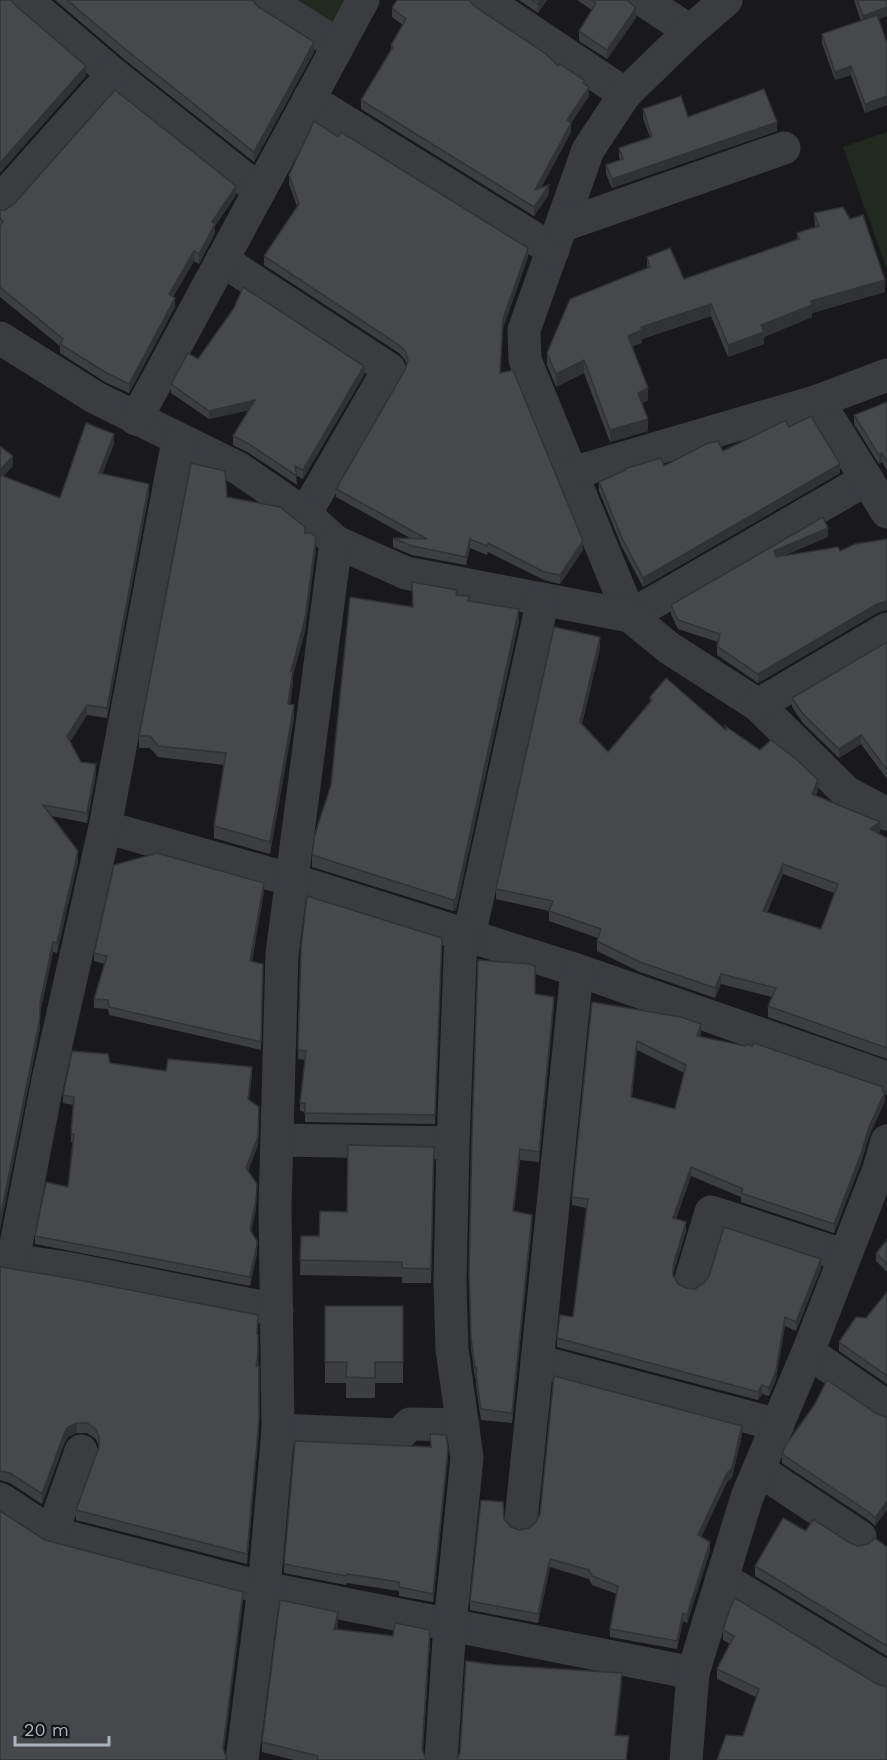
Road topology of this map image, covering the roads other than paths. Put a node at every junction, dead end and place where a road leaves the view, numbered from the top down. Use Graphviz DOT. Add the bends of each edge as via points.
graph roads {
  1 [pos="26,0"];
  2 [pos="267,0"];
  3 [pos="363,0"];
  4 [pos="485,0"];
  5 [pos="644,0"];
  6 [pos="726,0"];
  7 [pos="690,31"];
  8 [pos="338,45"];
  9 [pos="113,74"];
  10 [pos="625,94"];
  11 [pos="309,99"];
  12 [pos="784,148"];
  13 [pos="259,190"];
  14 [pos="0,201"];
  15 [pos="557,238"];
  16 [pos="222,260"];
  17 [pos="0,338"];
  18 [pos="887,375"];
  19 [pos="818,401"];
  20 [pos="136,419"];
  21 [pos="178,440"];
  22 [pos="572,473"];
  23 [pos="867,479"];
  24 [pos="887,512"];
  25 [pos="306,514"];
  26 [pos="336,542"];
  27 [pos="543,599"];
  28 [pos="630,616"];
  29 [pos="887,629"];
  30 [pos="758,705"];
  31 [pos="887,814"];
  32 [pos="105,827"];
  33 [pos="292,880"];
  34 [pos="465,935"];
  35 [pos="577,970"];
  36 [pos="887,1078"];
  37 [pos="278,1140"];
  38 [pos="887,1141"];
  39 [pos="453,1143"];
  40 [pos="845,1256"];
  41 [pos="7,1259"];
  42 [pos="691,1279"];
  43 [pos="277,1310"];
  44 [pos="808,1352"];
  45 [pos="537,1361"];
  46 [pos="887,1407"];
  47 [pos="463,1425"];
  48 [pos="778,1425"];
  49 [pos="278,1430"];
  50 [pos="81,1451"];
  51 [pos="759,1470"];
  52 [pos="0,1499"];
  53 [pos="521,1520"];
  54 [pos="52,1533"];
  55 [pos="860,1537"];
  56 [pos="722,1578"];
  57 [pos="264,1588"];
  58 [pos="450,1624"];
  59 [pos="693,1672"];
  60 [pos="887,1678"];
  61 [pos="246,1759"];
  62 [pos="441,1760"];
  63 [pos="686,1760"];
  1 -- 9 [label="street"];
  2 -- 8 [label="street"];
  3 -- 8 [label="street"];
  4 -- 10 [label="street"];
  5 -- 7 [label="street"];
  6 -- 7 [label="street"];
  7 -- 10 [label="street"];
  8 -- 11 [label="street"];
  9 -- 13 [label="street"];
  9 -- 14 [label="street"];
  10 -- 15 [label="street" via="588,150"];
  11 -- 13 [label="street"];
  11 -- 15 [label="street"];
  12 -- 15 [label="street"];
  13 -- 16 [label="street"];
  15 -- 22 [label="street" via="524,330 525,360"];
  16 -- 20 [label="street"];
  16 -- 25 [label="street" via="389,369"];
  17 -- 20 [label="street"];
  18 -- 19 [label="street"];
  19 -- 22 [label="street"];
  19 -- 23 [label="street"];
  20 -- 21 [label="street"];
  21 -- 25 [label="street" via="238,468"];
  21 -- 32 [label="street"];
  22 -- 28 [label="street"];
  23 -- 24 [label="street"];
  23 -- 28 [label="street"];
  25 -- 26 [label="street"];
  26 -- 27 [label="street" via="406,573"];
  26 -- 33 [label="street"];
  27 -- 28 [label="street"];
  27 -- 34 [label="street"];
  28 -- 30 [label="street" via="669,648"];
  29 -- 30 [label="street"];
  30 -- 31 [label="street" via="846,792"];
  32 -- 33 [label="street"];
  32 -- 41 [label="street"];
  33 -- 34 [label="street"];
  33 -- 37 [label="street" via="282,954"];
  34 -- 35 [label="street"];
  34 -- 39 [label="street"];
  35 -- 36 [label="street"];
  35 -- 45 [label="street"];
  37 -- 39 [label="street"];
  37 -- 43 [label="street"];
  38 -- 40 [label="street"];
  39 -- 47 [label="street" via="450,1283 453,1349"];
  40 -- 42 [label="street" via="711,1212"];
  40 -- 44 [label="street"];
  41 -- 43 [label="street"];
  43 -- 49 [label="street"];
  44 -- 46 [label="street"];
  44 -- 48 [label="street"];
  45 -- 48 [label="street"];
  45 -- 53 [label="street"];
  47 -- 49 [label="street" via="410,1424 399,1434"];
  47 -- 58 [label="street" via="467,1458"];
  48 -- 51 [label="street"];
  49 -- 57 [label="street"];
  50 -- 54 [label="street"];
  51 -- 55 [label="street"];
  51 -- 56 [label="street"];
  52 -- 54 [label="street"];
  54 -- 57 [label="street"];
  56 -- 59 [label="street"];
  56 -- 60 [label="street"];
  57 -- 58 [label="street"];
  57 -- 61 [label="street"];
  58 -- 59 [label="street"];
  58 -- 62 [label="street"];
  59 -- 63 [label="street"];
}
